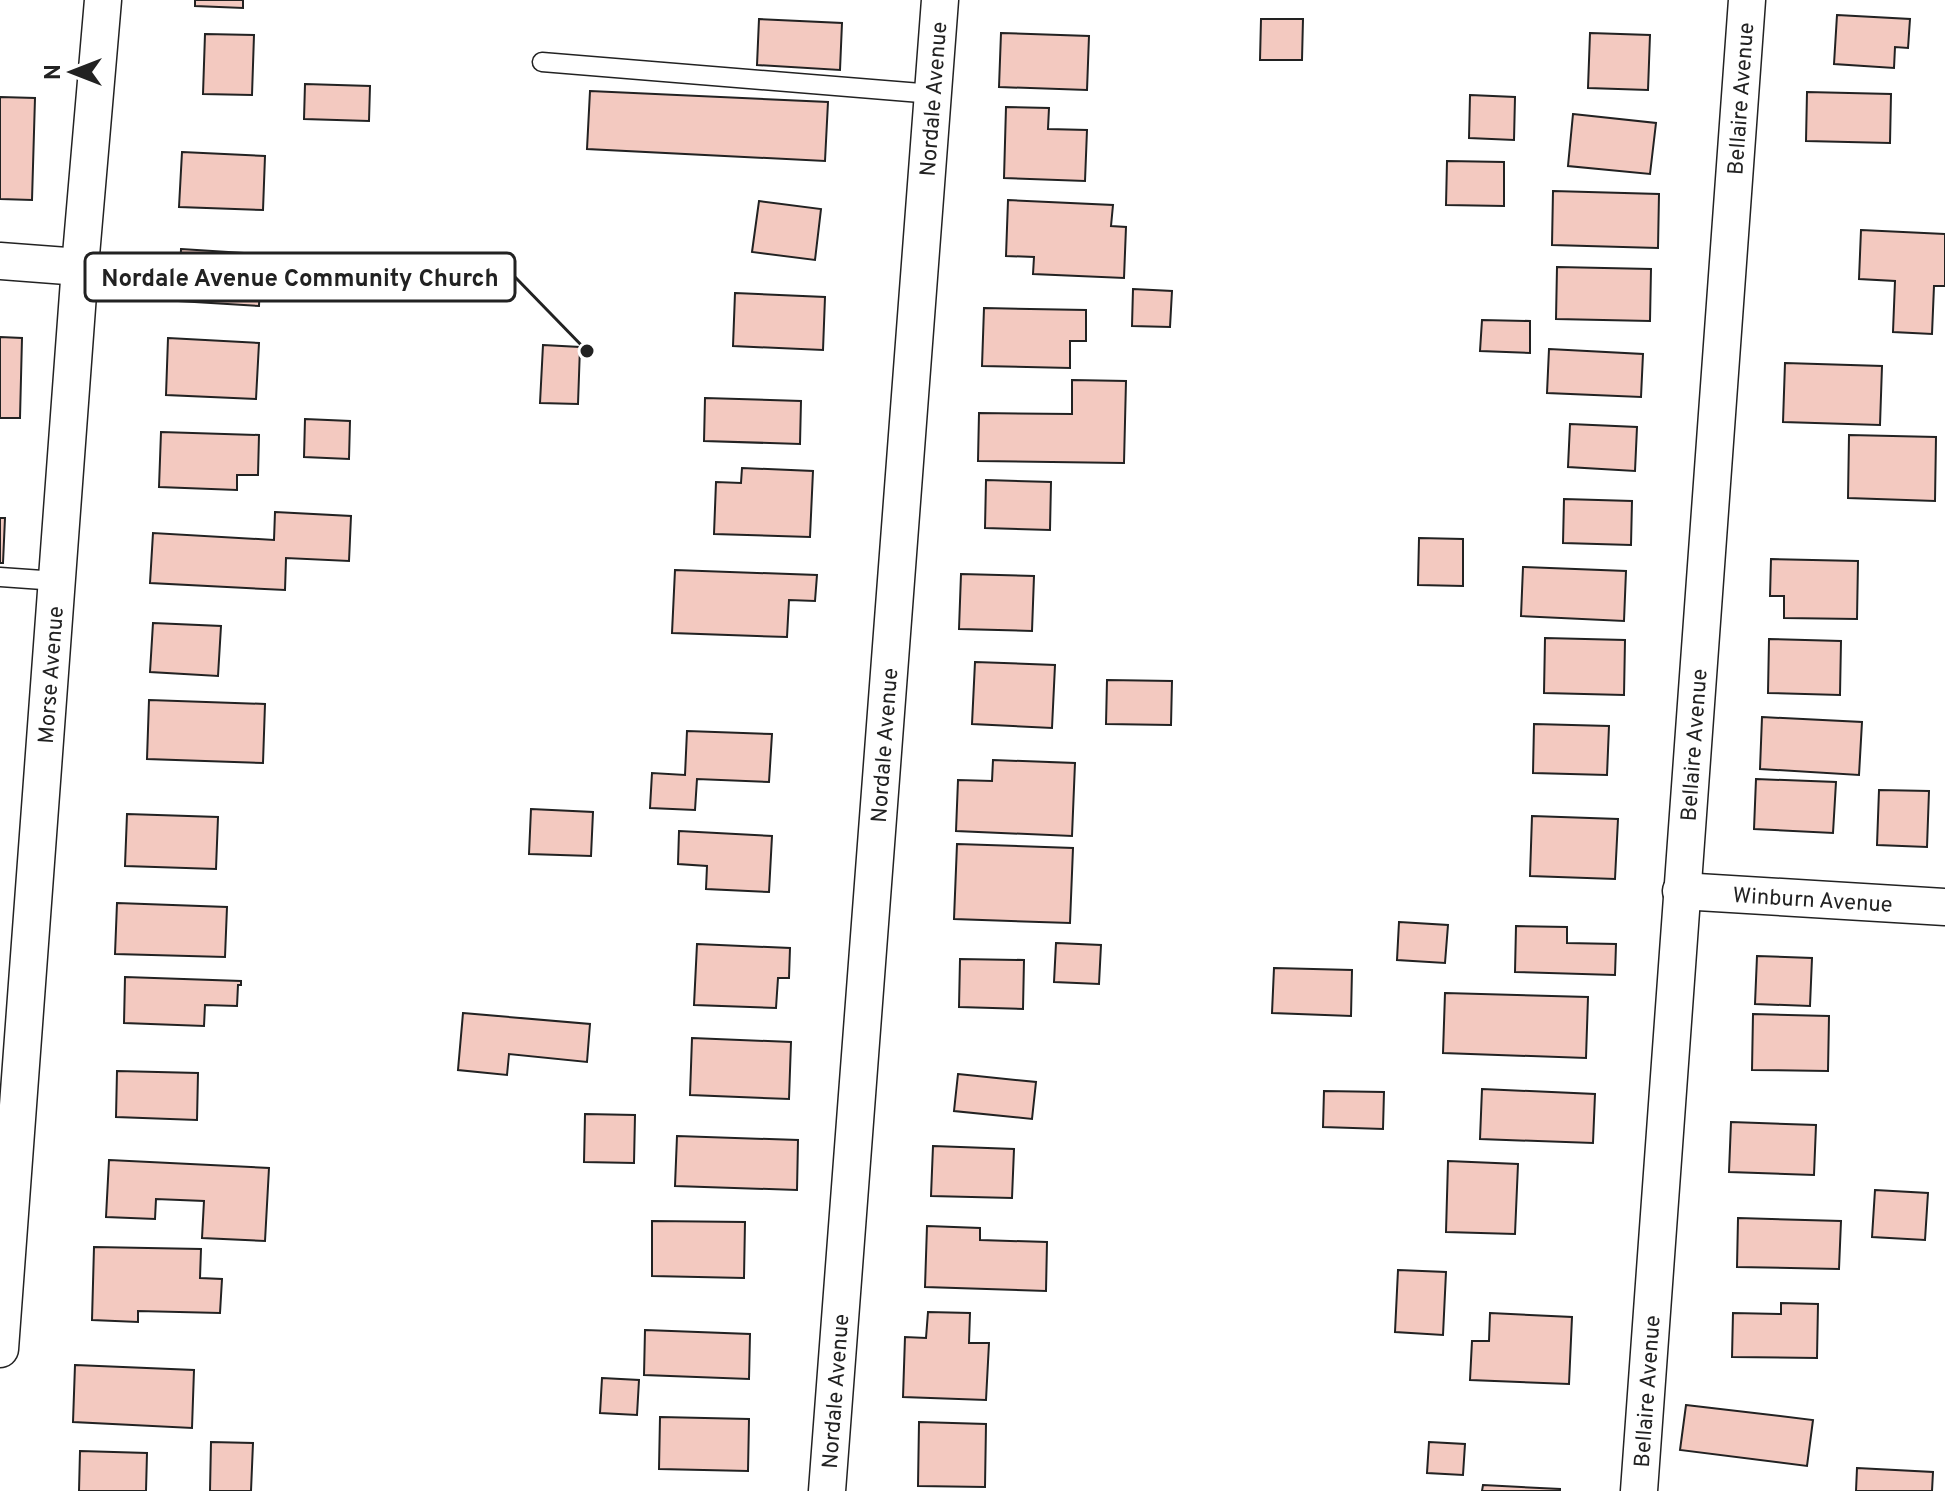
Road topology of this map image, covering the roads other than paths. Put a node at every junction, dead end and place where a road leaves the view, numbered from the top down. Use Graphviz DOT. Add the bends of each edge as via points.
graph roads {
  1 [pos="103,0"];
  2 [pos="940,0"];
  3 [pos="1747,0"];
  4 [pos="542,62"];
  5 [pos="933,94"];
  6 [pos="0,261"];
  7 [pos="80,267"];
  8 [pos="0,577"];
  9 [pos="57,581"];
  10 [pos="1681,891"];
  11 [pos="1945,907"];
  12 [pos="16,909"];
  13 [pos="2,1299"];
  14 [pos="0,1349"];
  15 [pos="827,1491"];
  16 [pos="1639,1491"];
  1 -- 7 [label="street, Morse Avenue"];
  2 -- 5 [label="street, Nordale Avenue"];
  3 -- 10 [label="street, Bellaire Avenue"];
  4 -- 5 [label="lane"];
  5 -- 15 [label="street, Nordale Avenue"];
  6 -- 7 [label="street"];
  7 -- 9 [label="street, Morse Avenue"];
  8 -- 9 [label="lane"];
  9 -- 12 [label="street, Morse Avenue"];
  10 -- 11 [label="street, Winburn Avenue"];
  10 -- 16 [label="street, Bellaire Avenue"];
  12 -- 13 [label="street, Morse Avenue"];
  13 -- 14 [label="street, Morse Avenue"];
}
